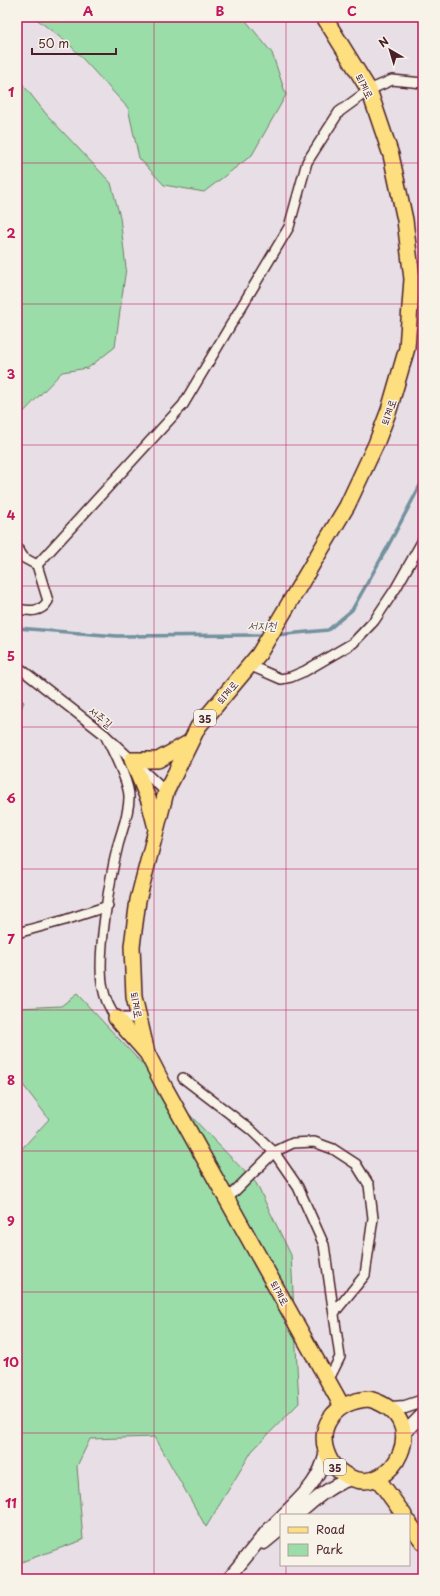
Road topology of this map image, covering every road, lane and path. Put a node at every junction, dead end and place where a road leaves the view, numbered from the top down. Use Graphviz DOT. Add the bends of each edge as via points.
graph roads {
  1 [pos="324,17"];
  2 [pos="423,83"];
  3 [pos="369,90"];
  4 [pos="423,540"];
  5 [pos="17,548"];
  6 [pos="37,566"];
  7 [pos="17,609"];
  8 [pos="249,665"];
  9 [pos="17,666"];
  10 [pos="106,735"];
  11 [pos="190,742"];
  12 [pos="132,760"];
  13 [pos="166,792"];
  14 [pos="156,829"];
  15 [pos="108,906"];
  16 [pos="17,933"];
  17 [pos="116,1018"];
  18 [pos="139,1018"];
  19 [pos="147,1053"];
  20 [pos="183,1078"];
  21 [pos="274,1152"];
  22 [pos="228,1198"];
  23 [pos="334,1313"];
  24 [pos="328,1381"];
  25 [pos="423,1401"];
  26 [pos="342,1406"];
  27 [pos="391,1408"];
  28 [pos="423,1414"];
  29 [pos="403,1434"];
  30 [pos="326,1452"];
  31 [pos="378,1478"];
  32 [pos="352,1479"];
  33 [pos="284,1514"];
  34 [pos="298,1514"];
  35 [pos="403,1514"];
  36 [pos="280,1518"];
  37 [pos="410,1524"];
  38 [pos="280,1530"];
  39 [pos="423,1542"];
  40 [pos="249,1555"];
  41 [pos="228,1579"];
  1 -- 3 [label="main road, 퇴계로 / 35"];
  2 -- 3 [label="street" via="392,80"];
  3 -- 6 [label="street" via="339,112 307,162 289,227 183,405"];
  3 -- 8 [label="main road, 퇴계로 / 35" via="391,155 405,220 412,279 407,348 389,410 347,506 290,604 259,654"];
  4 -- 8 [label="street" via="374,621 353,643 305,671 282,679"];
  5 -- 6 [label="street" via="24,558"];
  6 -- 7 [label="street" via="48,601 44,608 34,611"];
  8 -- 11 [label="main road, 퇴계로 / 35" via="198,727"];
  9 -- 10 [label="street, 서주길"];
  10 -- 12 [label="street, 서주길"];
  10 -- 15 [label="street" via="130,796"];
  11 -- 12 [label="main road" via="158,760"];
  11 -- 13 [label="main road, 퇴계로 / 35"];
  12 -- 13 [label="street, 서주길"];
  12 -- 14 [label="main road" via="149,801"];
  13 -- 14 [label="main road, 퇴계로"];
  14 -- 18 [label="main road, 퇴계로" via="138,900 132,946 134,997"];
  15 -- 16 [label="street"];
  15 -- 17 [label="street" via="102,953 102,986 108,1007"];
  17 -- 18 [label="street"];
  17 -- 19 [label="main road"];
  18 -- 19 [label="main road, 퇴계로"];
  19 -- 22 [label="main road, 퇴계로"];
  20 -- 21 [label="street" via="251,1130"];
  21 -- 22 [label="street"];
  21 -- 23 [label="street" via="298,1187 324,1245"];
  21 -- 23 [label="street" via="293,1143 320,1144 356,1164 369,1185 373,1218 365,1275"];
  22 -- 24 [label="main road, 퇴계로"];
  23 -- 24 [label="street" via="340,1357"];
  24 -- 26 [label="main road, 퇴계로"];
  25 -- 27 [label="street" via="405,1407"];
  26 -- 27 [label="main road" via="355,1400 369,1399"];
  26 -- 30 [label="main road, 35" via="326,1426"];
  27 -- 29 [label="main road" via="402,1422"];
  28 -- 29 [label="street"];
  29 -- 31 [label="main road" via="398,1458 389,1470"];
  30 -- 32 [label="main road, 35" via="336,1468"];
  30 -- 33 [label="street" via="322,1468 312,1486"];
  31 -- 32 [label="main road, 35" via="365,1481"];
  31 -- 35 [label="main road"];
  32 -- 34 [label="street" via="339,1482 324,1491"];
  36 -- 40 [label="street"];
  37 -- 39 [label="main road"];
  38 -- 40 [label="street"];
  40 -- 41 [label="street"];
}
